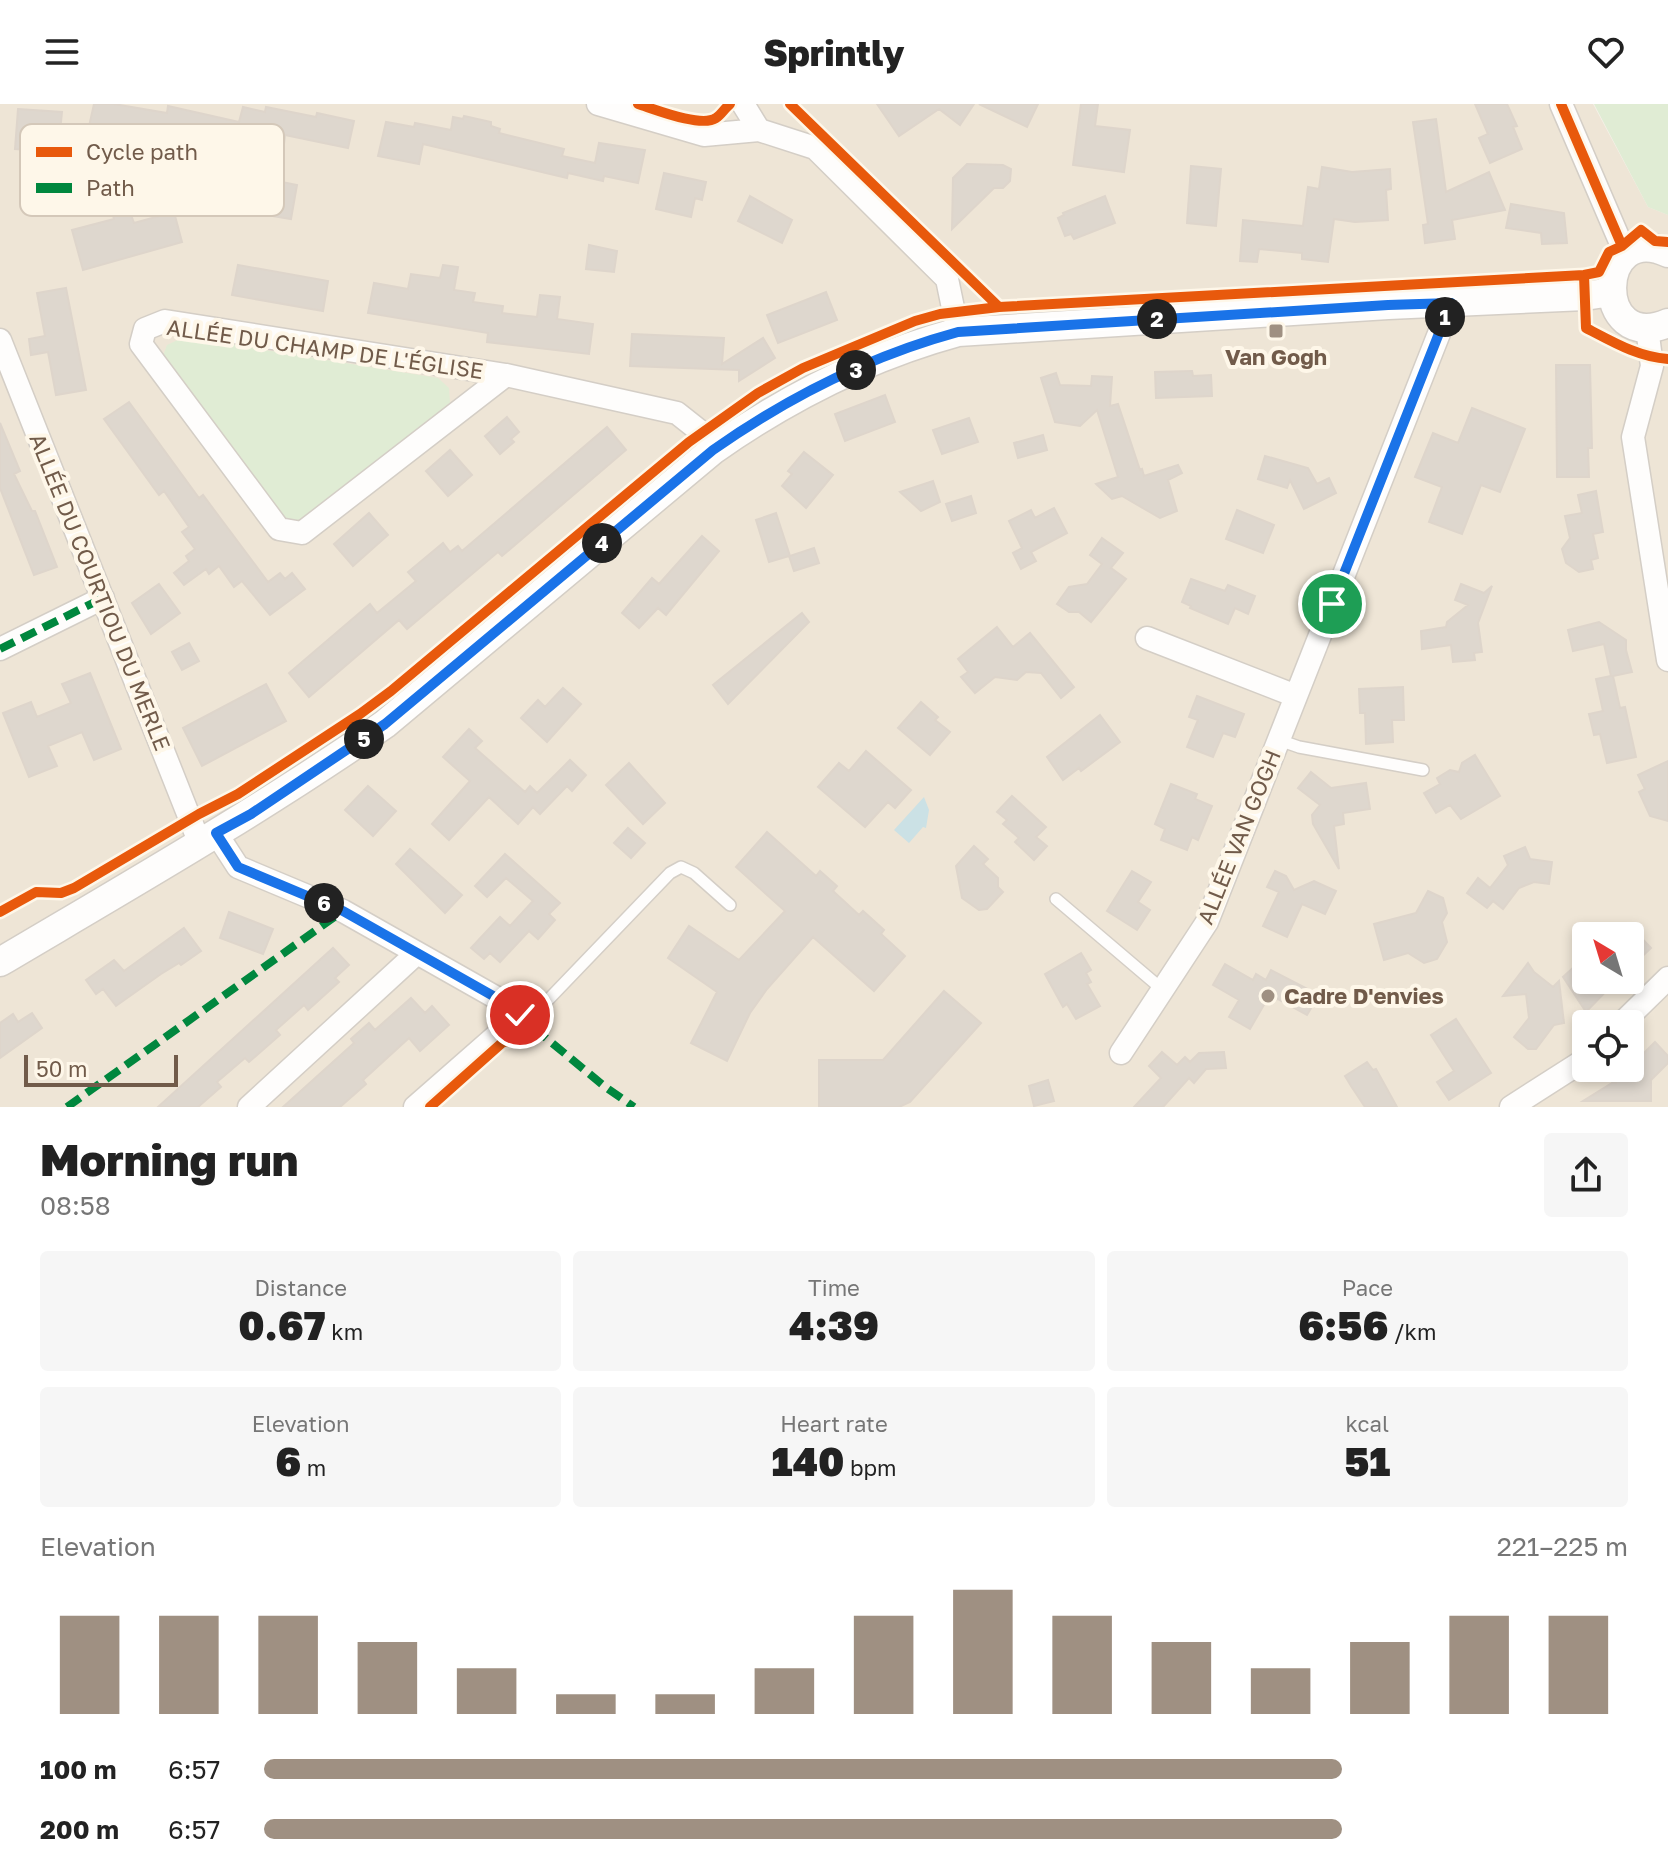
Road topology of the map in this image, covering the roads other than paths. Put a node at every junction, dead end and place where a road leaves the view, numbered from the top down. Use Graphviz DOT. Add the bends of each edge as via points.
graph roads {
  1 [pos="598,104"];
  2 [pos="743,104"];
  3 [pos="1561,104"];
  4 [pos="759,130"];
  5 [pos="1668,253"];
  6 [pos="1629,254"];
  7 [pos="1611,292"];
  8 [pos="1451,303"];
  9 [pos="1658,325"];
  10 [pos="958,332"];
  11 [pos="0,340"];
  12 [pos="506,375"];
  13 [pos="713,450"];
  14 [pos="103,598"];
  15 [pos="1147,638"];
  16 [pos="0,649"];
  17 [pos="1668,660"];
  18 [pos="1296,696"];
  19 [pos="1279,740"];
  20 [pos="1423,770"];
  21 [pos="208,839"];
  22 [pos="1056,899"];
  23 [pos="730,905"];
  24 [pos="417,953"];
  25 [pos="0,962"];
  26 [pos="1668,978"];
  27 [pos="1163,990"];
  28 [pos="1635,1010"];
  29 [pos="520,1015"];
  30 [pos="1121,1053"];
  31 [pos="1572,1068"];
  32 [pos="249,1107"];
  33 [pos="415,1107"];
  34 [pos="1511,1107"];
  1 -- 4 [label="street" via="704,135"];
  2 -- 4 [label="street"];
  3 -- 6 [label="street"];
  4 -- 10 [label="street" via="815,148 947,279"];
  5 -- 6 [label="street" via="1652,248"];
  6 -- 7 [label="street" via="1614,271"];
  7 -- 8 [label="street"];
  7 -- 9 [label="street" via="1622,317 1634,324"];
  8 -- 10 [label="street"];
  8 -- 18 [label="street, ALLÉE VAN GOGH"];
  9 -- 17 [label="street" via="1633,437"];
  10 -- 13 [label="street" via="811,389"];
  11 -- 14 [label="street, ALLÉE DU COURTIOU DU MERLE"];
  12 -- 12 [label="street, ALLÉE DU CHAMP DE L'ÉGLISE" via="165,321 145,329 141,344 279,529 302,533"];
  12 -- 13 [label="street, ALLÉE DU CHAMP DE L'ÉGLISE" via="677,413"];
  13 -- 21 [label="street" via="385,724"];
  14 -- 16 [label="street"];
  14 -- 21 [label="street, ALLÉE DU COURTIOU DU MERLE"];
  15 -- 18 [label="street"];
  18 -- 19 [label="street, ALLÉE VAN GOGH"];
  19 -- 20 [label="lane"];
  19 -- 27 [label="street, ALLÉE VAN GOGH" via="1207,922"];
  21 -- 24 [label="street, ALLÉE DU COURTIOU DU MERLE" via="238,867 343,911"];
  21 -- 25 [label="street"];
  22 -- 27 [label="lane"];
  23 -- 29 [label="lane" via="681,867 547,1001"];
  24 -- 29 [label="street, ALLÉE DU COURTIOU DU MERLE"];
  24 -- 32 [label="street"];
  26 -- 28 [label="street"];
  27 -- 30 [label="street, ALLÉE VAN GOGH"];
  29 -- 33 [label="street"];
  31 -- 34 [label="street"];
}
